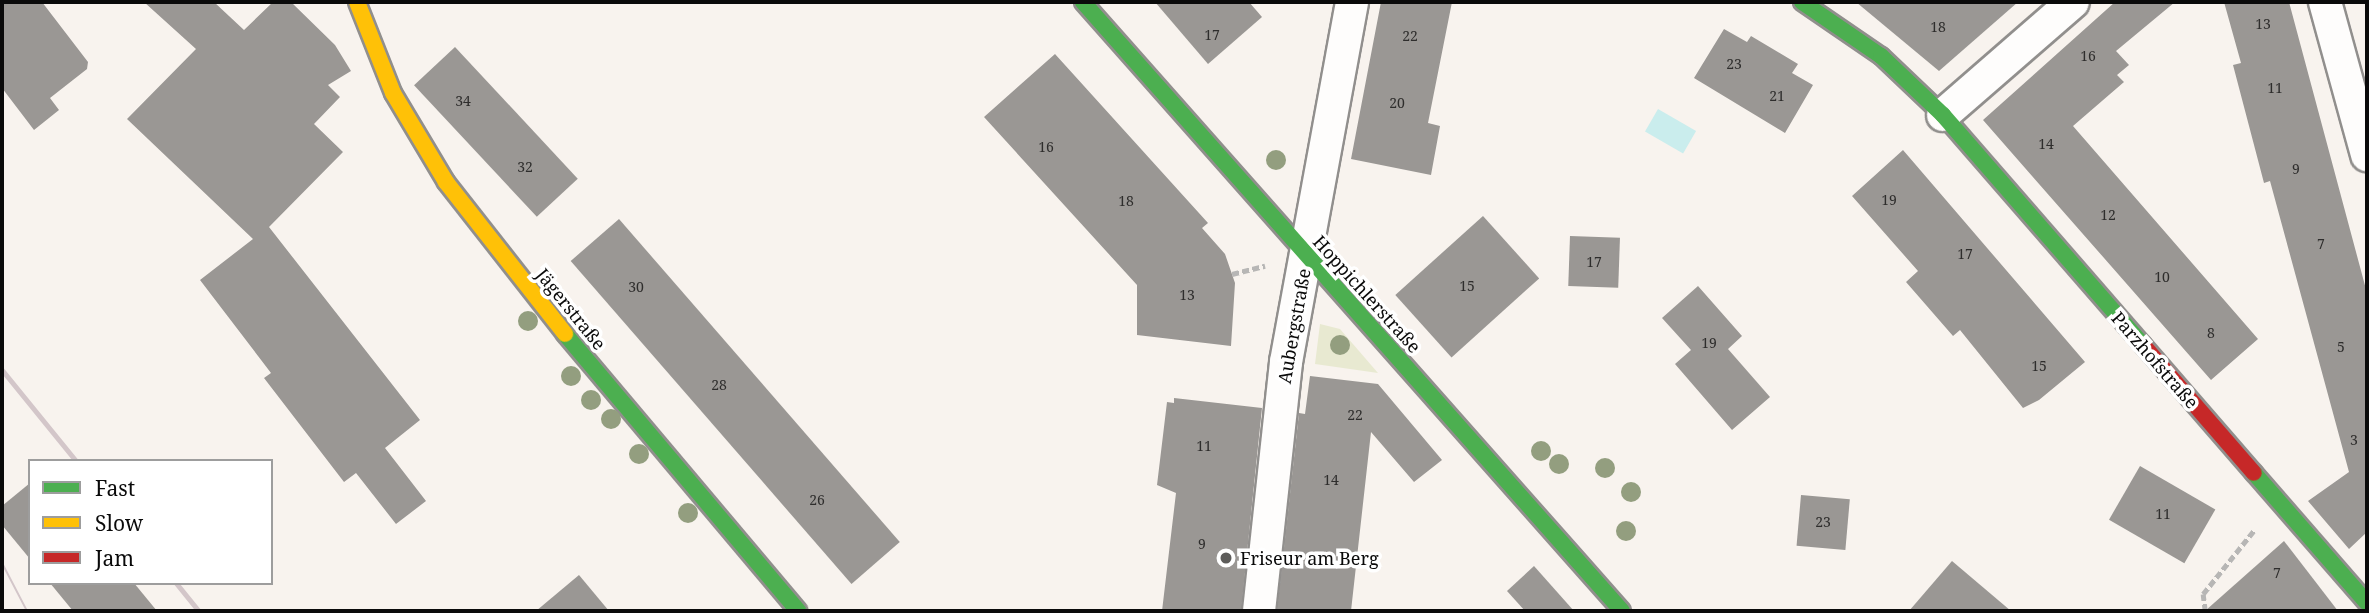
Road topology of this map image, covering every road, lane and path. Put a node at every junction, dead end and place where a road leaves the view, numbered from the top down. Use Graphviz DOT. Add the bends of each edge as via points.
graph roads {
  1 [pos="357,2"];
  2 [pos="1083,2"];
  3 [pos="1352,2"];
  4 [pos="1802,2"];
  5 [pos="2073,2"];
  6 [pos="2325,2"];
  7 [pos="1943,116"];
  8 [pos="2367,155"];
  9 [pos="1306,255"];
  10 [pos="1265,266"];
  11 [pos="1232,274"];
  12 [pos="2264,517"];
  13 [pos="2367,603"];
  14 [pos="798,611"];
  15 [pos="1259,611"];
  16 [pos="1622,611"];
  17 [pos="2205,611"];
  1 -- 14 [label="street, Jägerstraße" via="393,93 446,181 563,331"];
  2 -- 9 [label="street, Hoppichlerstraße"];
  3 -- 9 [label="street, Aubergstraße"];
  4 -- 7 [label="street, Parzhofstraße" via="1881,56"];
  5 -- 7 [label="street"];
  6 -- 8 [label="street"];
  7 -- 13 [label="street, Parzhofstraße"];
  9 -- 15 [label="street, Aubergstraße" via="1282,390"];
  9 -- 16 [label="street, Hoppichlerstraße"];
  10 -- 11 [label="path"];
  12 -- 17 [label="path" via="2203,594"];
}
